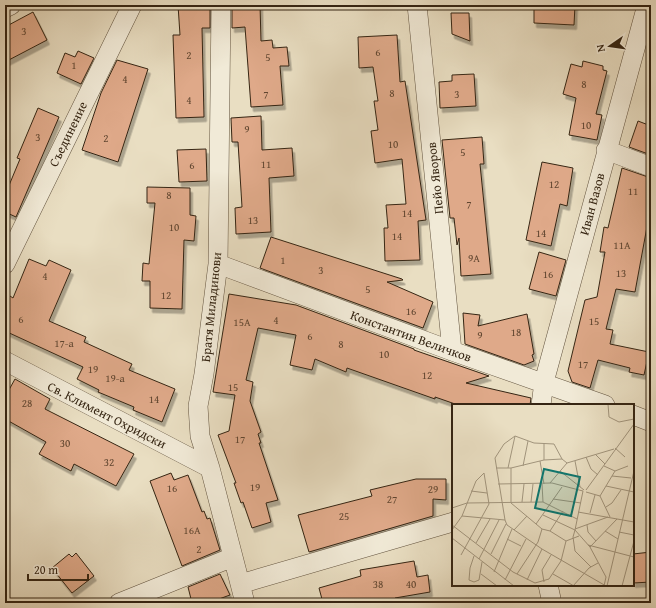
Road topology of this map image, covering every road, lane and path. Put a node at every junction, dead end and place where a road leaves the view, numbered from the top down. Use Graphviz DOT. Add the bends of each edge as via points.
graph roads {
  1 [pos="11,5"];
  2 [pos="132,5"];
  3 [pos="221,5"];
  4 [pos="417,5"];
  5 [pos="647,5"];
  6 [pos="5,8"];
  7 [pos="606,150"];
  8 [pos="651,167"];
  9 [pos="5,264"];
  10 [pos="218,264"];
  11 [pos="452,351"];
  12 [pos="5,361"];
  13 [pos="544,382"];
  14 [pos="541,404"];
  15 [pos="602,404"];
  16 [pos="634,416"];
  17 [pos="651,422"];
  18 [pos="210,468"];
  19 [pos="452,522"];
  20 [pos="233,557"];
  21 [pos="240,584"];
  22 [pos="548,586"];
  23 [pos="119,603"];
  24 [pos="245,603"];
  25 [pos="552,603"];
  1 -- 6 [label="street"];
  2 -- 9 [label="street, Съединение"];
  3 -- 10 [label="street, Братя Миладинови"];
  4 -- 11 [label="street, Пейо Яворов"];
  5 -- 7 [label="street, Иван Вазов"];
  7 -- 8 [label="street"];
  7 -- 13 [label="street, Иван Вазов"];
  10 -- 11 [label="street, Константин Величков"];
  10 -- 18 [label="street, Братя Миладинови" via="198,406 200,436"];
  11 -- 13 [label="street, Константин Величков"];
  12 -- 18 [label="street, Св. Климент Охридски"];
  13 -- 14 [label="street, Иван Вазов"];
  13 -- 15 [label="street, Константин Величков"];
  16 -- 17 [label="street"];
  18 -- 20 [label="street, Братя Миладинови"];
  19 -- 21 [label="street"];
  20 -- 21 [label="street, Братя Миладинови"];
  20 -- 23 [label="street"];
  21 -- 24 [label="street, Братя Миладинови"];
  22 -- 25 [label="street"];
}
